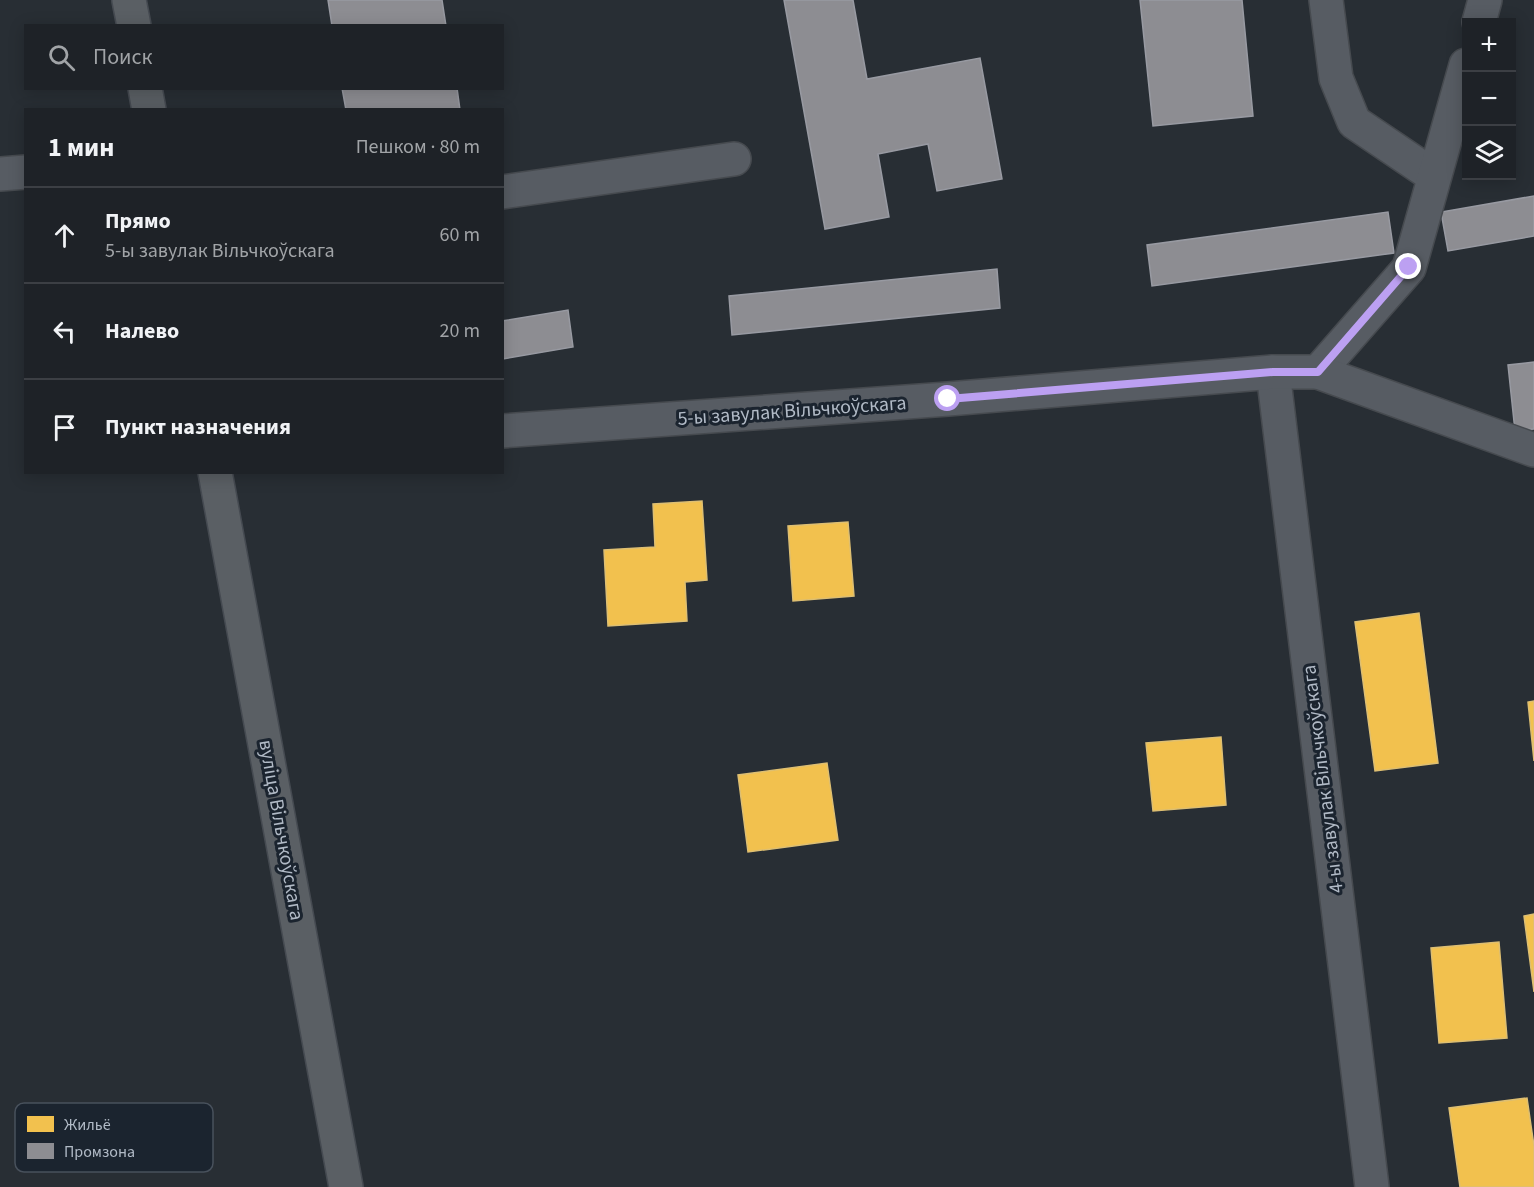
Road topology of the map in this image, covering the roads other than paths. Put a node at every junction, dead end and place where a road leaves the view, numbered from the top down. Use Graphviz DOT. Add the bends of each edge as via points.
graph roads {
  1 [pos="129,0"];
  2 [pos="1326,0"];
  3 [pos="1485,0"];
  4 [pos="1480,18"];
  5 [pos="134,24"];
  6 [pos="1465,72"];
  7 [pos="145,90"];
  8 [pos="149,108"];
  9 [pos="734,159"];
  10 [pos="24,172"];
  11 [pos="0,174"];
  12 [pos="1434,176"];
  13 [pos="504,192"];
  14 [pos="1273,372"];
  15 [pos="1318,372"];
  16 [pos="504,431"];
  17 [pos="1534,450"];
  18 [pos="215,474"];
  19 [pos="346,1187"];
  20 [pos="1372,1187"];
  1 -- 5 [label="main road"];
  2 -- 12 [label="street" via="1336,78 1354,122"];
  3 -- 4 [label="street"];
  6 -- 12 [label="street"];
  7 -- 8 [label="main road"];
  9 -- 13 [label="street"];
  10 -- 11 [label="street"];
  12 -- 15 [label="street" via="1409,267"];
  14 -- 15 [label="street, 5-ы завулак Вільчкоўскага"];
  14 -- 16 [label="street, 5-ы завулак Вільчкоўскага"];
  14 -- 20 [label="street, 4-ы завулак Вільчкоўскага"];
  15 -- 17 [label="street, 5-ы завулак Вільчкоўскага"];
  18 -- 19 [label="main road, вуліца Вільчкоўскага"];
}
